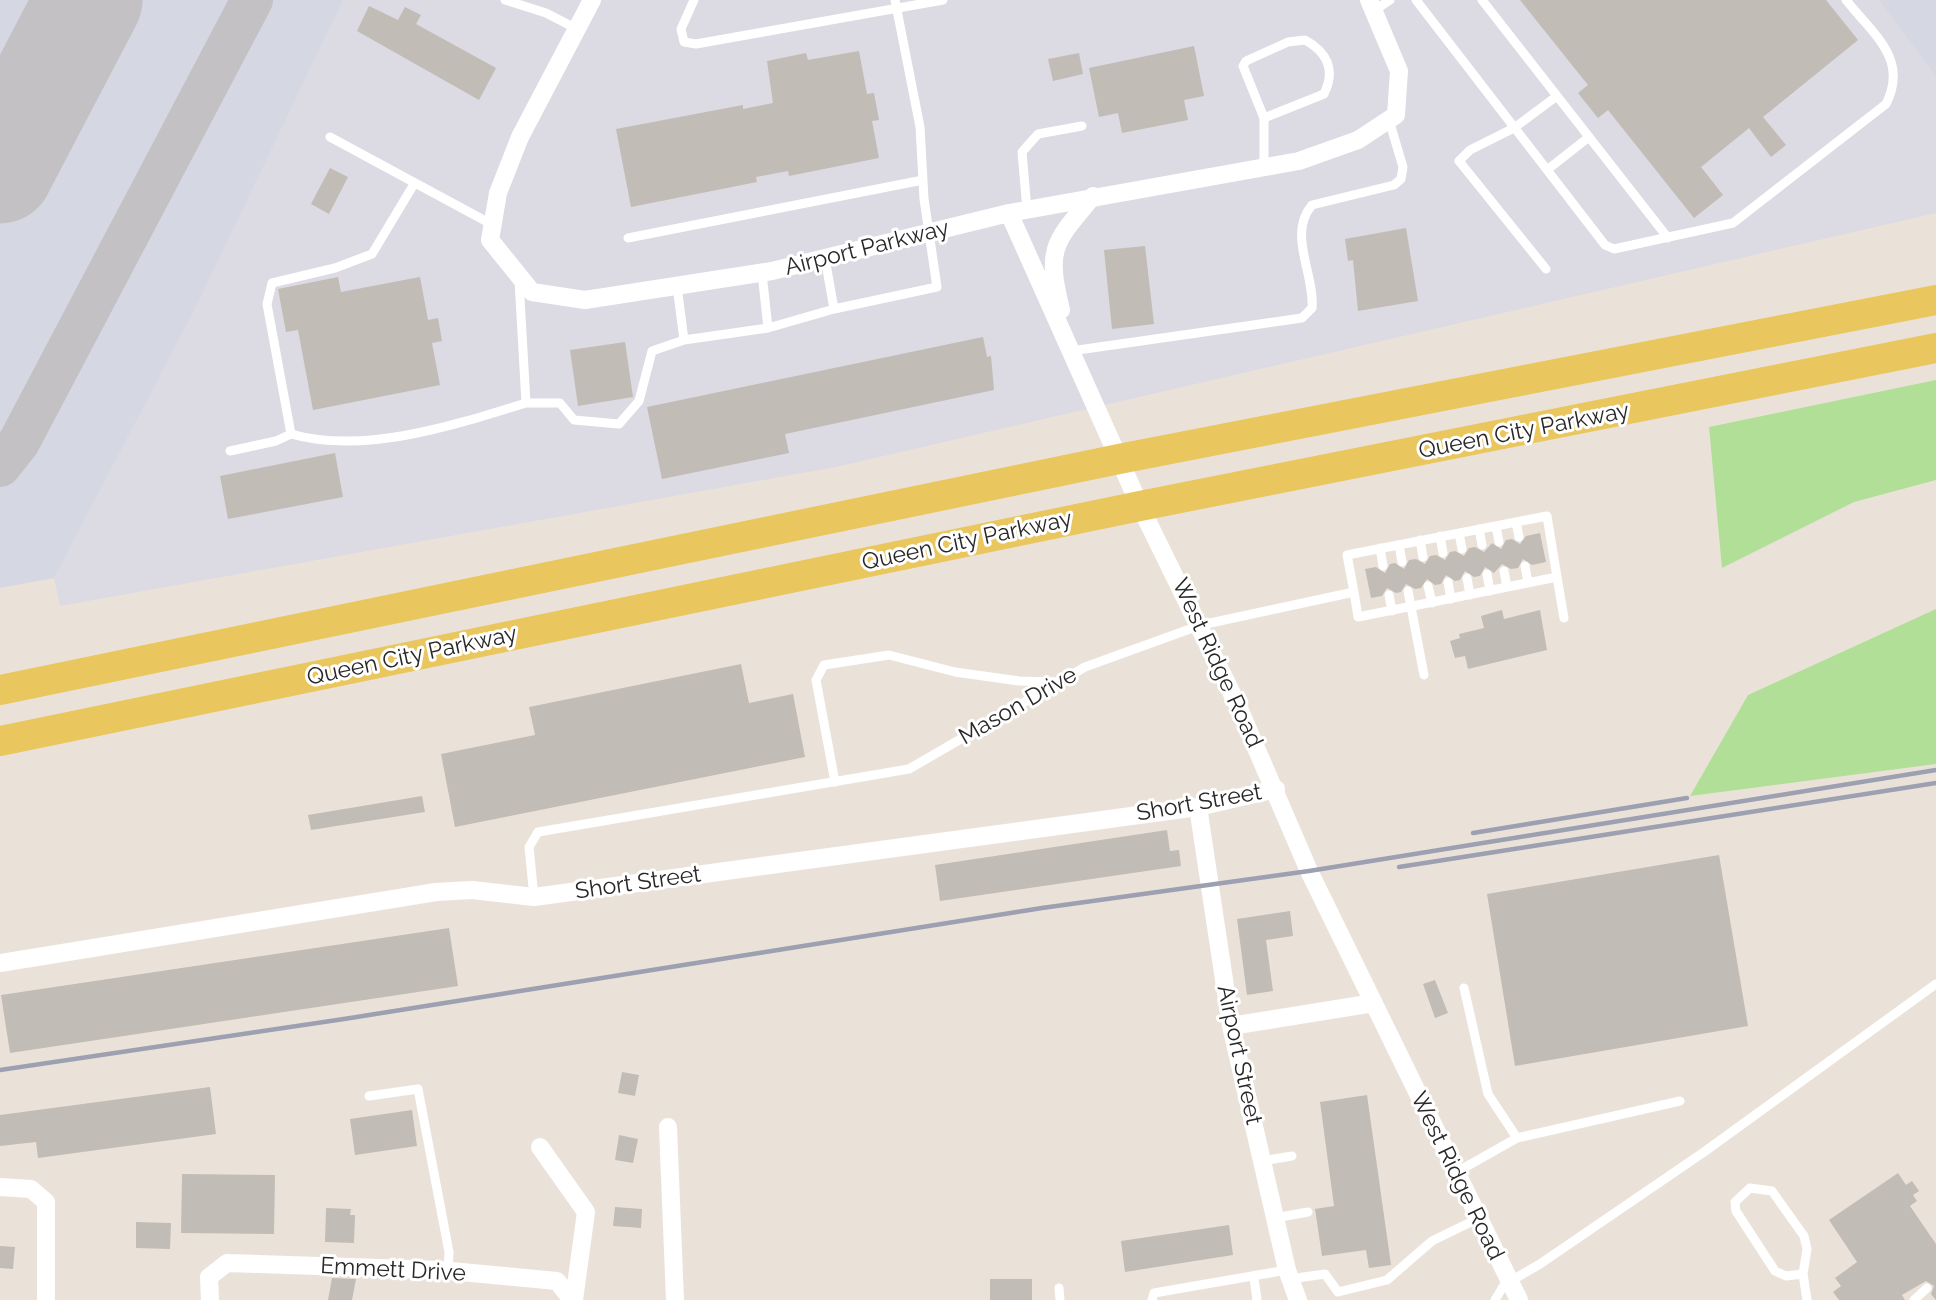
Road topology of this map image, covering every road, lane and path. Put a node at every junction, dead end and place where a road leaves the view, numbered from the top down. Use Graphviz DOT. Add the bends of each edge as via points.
graph roads {
  1 [pos="505,0"];
  2 [pos="592,0"];
  3 [pos="694,0"];
  4 [pos="943,0"];
  5 [pos="1416,0"];
  6 [pos="1482,0"];
  7 [pos="1846,0"];
  8 [pos="896,3"];
  9 [pos="1378,4"];
  10 [pos="577,29"];
  11 [pos="1557,96"];
  12 [pos="1264,118"];
  13 [pos="1389,120"];
  14 [pos="1082,126"];
  15 [pos="1514,128"];
  16 [pos="330,136"];
  17 [pos="1589,137"];
  18 [pos="1264,168"];
  19 [pos="1547,170"];
  20 [pos="923,180"];
  21 [pos="414,184"];
  22 [pos="1093,197"];
  23 [pos="1027,209"];
  24 [pos="1009,213"];
  25 [pos="493,225"];
  26 [pos="930,233"];
  27 [pos="628,238"];
  28 [pos="1668,238"];
  29 [pos="825,258"];
  30 [pos="1546,269"];
  31 [pos="762,273"];
  32 [pos="519,276"];
  33 [pos="677,286"];
  34 [pos="1936,300"];
  35 [pos="834,309"];
  36 [pos="768,328"];
  37 [pos="684,340"];
  38 [pos="1936,348"];
  39 [pos="1071,351"];
  40 [pos="526,403"];
  41 [pos="291,434"];
  42 [pos="230,451"];
  43 [pos="1119,459"];
  44 [pos="1140,506"];
  45 [pos="1516,522"];
  46 [pos="1496,526"];
  47 [pos="1479,529"];
  48 [pos="1459,533"];
  49 [pos="1440,536"];
  50 [pos="1519,537"];
  51 [pos="1420,540"];
  52 [pos="1499,542"];
  53 [pos="1399,545"];
  54 [pos="1482,545"];
  55 [pos="1380,548"];
  56 [pos="1462,549"];
  57 [pos="1443,553"];
  58 [pos="1423,557"];
  59 [pos="1402,562"];
  60 [pos="1383,566"];
  61 [pos="1525,566"];
  62 [pos="1504,571"];
  63 [pos="1487,574"];
  64 [pos="1557,577"];
  65 [pos="1466,579"];
  66 [pos="1448,582"];
  67 [pos="1528,583"];
  68 [pos="1429,586"];
  69 [pos="1507,587"];
  70 [pos="1408,591"];
  71 [pos="1490,591"];
  72 [pos="1354,592"];
  73 [pos="1389,595"];
  74 [pos="1469,595"];
  75 [pos="1451,599"];
  76 [pos="1432,603"];
  77 [pos="1411,607"];
  78 [pos="1392,611"];
  79 [pos="1564,618"];
  80 [pos="1200,625"];
  81 [pos="1424,675"];
  82 [pos="1060,682"];
  83 [pos="0,690"];
  84 [pos="0,741"];
  85 [pos="835,782"];
  86 [pos="1276,789"];
  87 [pos="1198,807"];
  88 [pos="534,897"];
  89 [pos="0,963"];
  90 [pos="1936,984"];
  91 [pos="1464,988"];
  92 [pos="1374,1003"];
  93 [pos="1231,1027"];
  94 [pos="369,1096"];
  95 [pos="1681,1101"];
  96 [pos="668,1127"];
  97 [pos="1517,1138"];
  98 [pos="540,1147"];
  99 [pos="1292,1156"];
  100 [pos="1262,1161"];
  101 [pos="1455,1173"];
  102 [pos="0,1187"];
  103 [pos="1308,1212"];
  104 [pos="1275,1217"];
  105 [pos="1477,1219"];
  106 [pos="448,1271"];
  107 [pos="1803,1273"];
  108 [pos="1288,1274"];
  109 [pos="1254,1278"];
  110 [pos="1507,1281"];
  111 [pos="1059,1288"];
  112 [pos="1927,1288"];
  113 [pos="46,1300"];
  114 [pos="210,1300"];
  115 [pos="573,1300"];
  116 [pos="676,1300"];
  117 [pos="1060,1300"];
  118 [pos="1152,1300"];
  119 [pos="1258,1300"];
  120 [pos="1298,1300"];
  121 [pos="1494,1300"];
  122 [pos="1519,1300"];
  123 [pos="1807,1300"];
  124 [pos="1914,1300"];
  1 -- 10 [label="lane"];
  2 -- 10 [label="street, Airport Parkway"];
  3 -- 8 [label="lane" via="681,29 684,41 696,44"];
  4 -- 8 [label="lane"];
  5 -- 15 [label="lane"];
  6 -- 11 [label="lane"];
  7 -- 28 [label="lane" via="1891,57 1896,74 1886,104 1734,223"];
  8 -- 20 [label="lane" via="920,127"];
  9 -- 13 [label="street" via="1399,71 1396,116"];
  10 -- 25 [label="street, Airport Parkway" via="520,137 498,193"];
  11 -- 15 [label="lane"];
  11 -- 17 [label="lane"];
  12 -- 12 [label="lane" via="1324,94 1329,63 1322,50 1305,40 1288,42 1246,61 1243,66"];
  12 -- 18 [label="lane"];
  13 -- 18 [label="street, Airport Parkway" via="1358,140"];
  13 -- 39 [label="lane" via="1403,167 1401,179 1394,185 1311,205 1302,216 1300,228 1313,295 1312,308 1302,318"];
  14 -- 23 [label="lane" via="1038,134 1022,152"];
  15 -- 19 [label="lane"];
  15 -- 30 [label="lane" via="1471,150 1460,161"];
  16 -- 21 [label="lane"];
  17 -- 19 [label="lane"];
  17 -- 28 [label="lane"];
  18 -- 22 [label="street, Airport Parkway"];
  19 -- 28 [label="lane" via="1605,245 1625,249"];
  20 -- 26 [label="lane"];
  20 -- 27 [label="lane"];
  21 -- 25 [label="lane"];
  21 -- 41 [label="lane" via="372,254 272,284 267,304"];
  22 -- 23 [label="street, Airport Parkway"];
  22 -- 39 [label="street" via="1060,235 1051,268"];
  23 -- 24 [label="street, Airport Parkway"];
  24 -- 26 [label="street, Airport Parkway"];
  24 -- 39 [label="street, West Ridge Road"];
  25 -- 32 [label="street, Airport Parkway" via="490,240"];
  26 -- 29 [label="street, Airport Parkway"];
  26 -- 35 [label="lane" via="937,287"];
  29 -- 31 [label="street, Airport Parkway"];
  29 -- 35 [label="lane"];
  31 -- 33 [label="street, Airport Parkway"];
  31 -- 36 [label="lane"];
  32 -- 33 [label="street, Airport Parkway" via="532,292 585,300"];
  32 -- 40 [label="lane"];
  33 -- 37 [label="lane"];
  34 -- 43 [label="main road, Queen City Parkway"];
  35 -- 36 [label="lane"];
  36 -- 37 [label="lane"];
  37 -- 40 [label="lane" via="652,351 639,401 619,424 574,420 560,403"];
  38 -- 44 [label="main road, Queen City Parkway"];
  39 -- 43 [label="street, West Ridge Road"];
  40 -- 41 [label="lane" via="368,442 311,440"];
  41 -- 42 [label="lane"];
  43 -- 44 [label="street, West Ridge Road"];
  43 -- 83 [label="main road, Queen City Parkway"];
  44 -- 80 [label="street, West Ridge Road"];
  44 -- 84 [label="main road, Queen City Parkway"];
  45 -- 46 [label="lane"];
  45 -- 50 [label="lane"];
  45 -- 64 [label="lane" via="1547,516"];
  46 -- 47 [label="lane"];
  46 -- 52 [label="lane"];
  47 -- 48 [label="lane"];
  47 -- 54 [label="lane"];
  48 -- 49 [label="lane"];
  48 -- 56 [label="lane"];
  49 -- 51 [label="lane"];
  49 -- 57 [label="lane"];
  51 -- 53 [label="lane"];
  51 -- 58 [label="lane"];
  53 -- 55 [label="lane"];
  53 -- 59 [label="lane"];
  55 -- 60 [label="lane"];
  55 -- 72 [label="lane" via="1347,555"];
  61 -- 67 [label="lane"];
  62 -- 69 [label="lane"];
  63 -- 71 [label="lane"];
  64 -- 67 [label="lane"];
  64 -- 79 [label="lane"];
  65 -- 74 [label="lane"];
  66 -- 75 [label="lane"];
  67 -- 69 [label="lane"];
  68 -- 76 [label="lane"];
  69 -- 71 [label="lane"];
  70 -- 77 [label="lane"];
  71 -- 74 [label="lane"];
  72 -- 78 [label="lane" via="1358,617"];
  72 -- 80 [label="lane, Mason Drive"];
  73 -- 78 [label="lane"];
  74 -- 75 [label="lane"];
  75 -- 76 [label="lane"];
  76 -- 77 [label="lane"];
  77 -- 78 [label="lane"];
  77 -- 81 [label="lane"];
  80 -- 82 [label="lane, Mason Drive" via="1085,667"];
  80 -- 86 [label="street, West Ridge Road"];
  82 -- 85 [label="lane, Mason Drive" via="909,769"];
  82 -- 85 [label="lane" via="955,672 889,655 824,665 816,680"];
  85 -- 88 [label="lane, Mason Drive" via="538,832 529,847"];
  86 -- 87 [label="street, Short Street"];
  86 -- 92 [label="street, West Ridge Road" via="1309,871"];
  87 -- 88 [label="street, Short Street"];
  87 -- 93 [label="street, Airport Street"];
  88 -- 89 [label="street, Short Street" via="472,890 436,892"];
  90 -- 110 [label="lane" via="1724,1138 1540,1264"];
  91 -- 97 [label="lane" via="1488,1094"];
  92 -- 93 [label="street"];
  92 -- 101 [label="street, West Ridge Road"];
  93 -- 100 [label="street, Airport Street"];
  94 -- 106 [label="lane" via="418,1089 449,1252"];
  95 -- 97 [label="lane"];
  96 -- 116 [label="street"];
  97 -- 101 [label="lane"];
  98 -- 115 [label="street" via="586,1212"];
  99 -- 100 [label="lane"];
  100 -- 104 [label="street, Airport Street"];
  101 -- 105 [label="street, West Ridge Road"];
  102 -- 113 [label="street" via="31,1189 46,1202"];
  103 -- 104 [label="lane"];
  104 -- 108 [label="street, Airport Street"];
  105 -- 108 [label="lane" via="1432,1241 1387,1280 1338,1292 1325,1274"];
  105 -- 110 [label="street, West Ridge Road"];
  106 -- 114 [label="street, Emmett Drive" via="227,1263 209,1277"];
  106 -- 115 [label="street, Emmett Drive" via="557,1281"];
  107 -- 107 [label="lane" via="1808,1249 1804,1236 1772,1191 1750,1188 1735,1202 1736,1211 1775,1271 1786,1276"];
  107 -- 123 [label="lane"];
  108 -- 109 [label="lane"];
  108 -- 120 [label="street, Airport Street"];
  109 -- 118 [label="lane" via="1154,1293"];
  109 -- 119 [label="lane"];
  110 -- 121 [label="lane"];
  110 -- 122 [label="street, West Ridge Road"];
  111 -- 117 [label="lane"];
  112 -- 124 [label="lane"];
}
